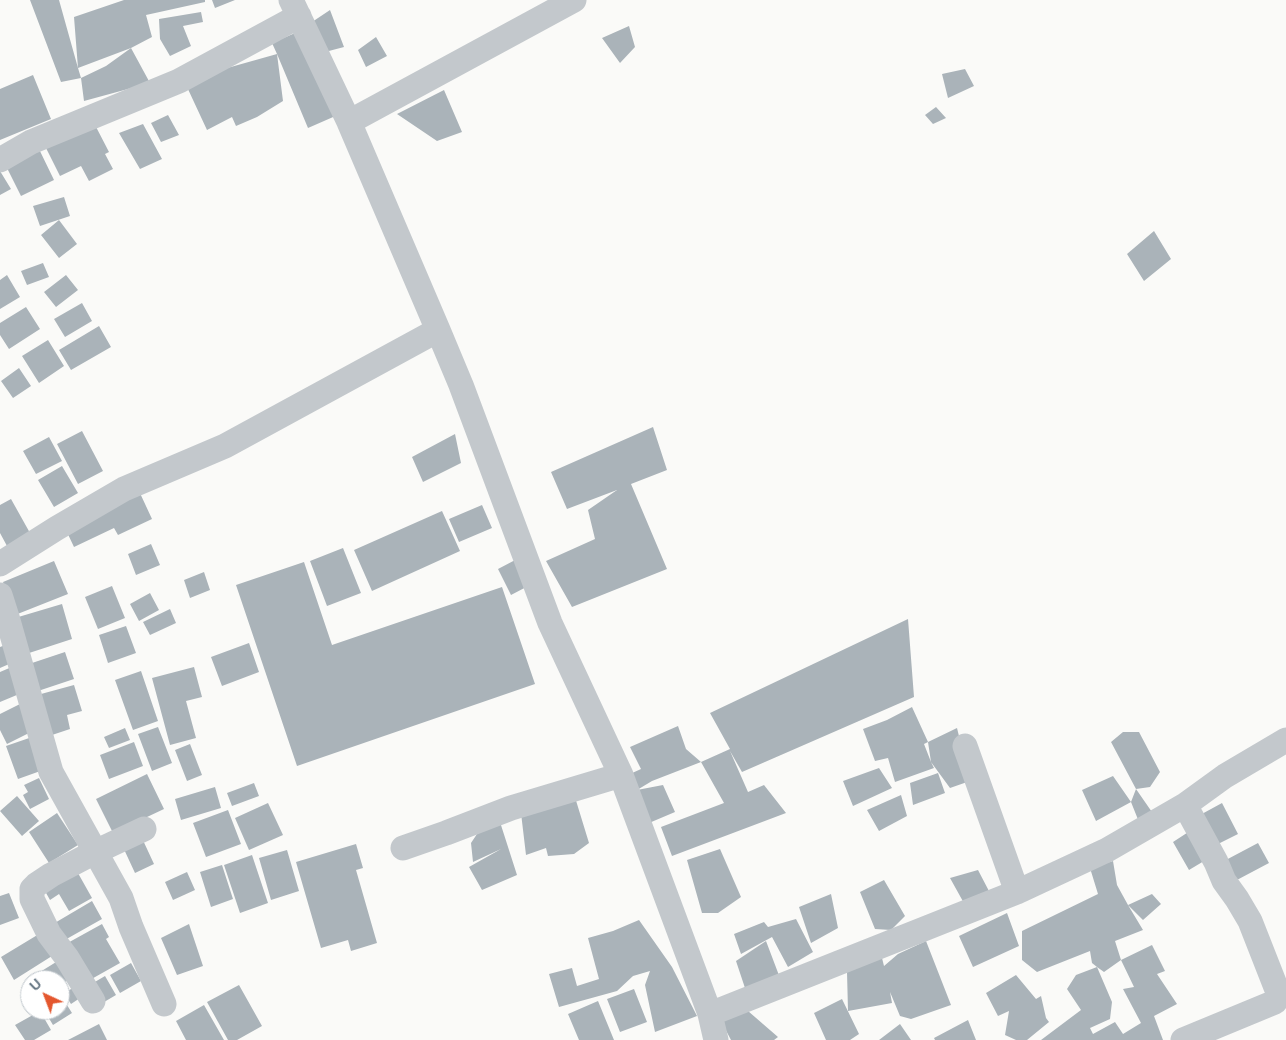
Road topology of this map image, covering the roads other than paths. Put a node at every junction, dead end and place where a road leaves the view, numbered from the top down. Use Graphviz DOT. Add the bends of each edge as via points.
graph roads {
  1 [pos="574,0"];
  2 [pos="295,8"];
  3 [pos="349,122"];
  4 [pos="0,160"];
  5 [pos="438,330"];
  6 [pos="0,564"];
  7 [pos="0,595"];
  8 [pos="1286,740"];
  9 [pos="965,746"];
  10 [pos="621,775"];
  11 [pos="1185,805"];
  12 [pos="144,829"];
  13 [pos="403,848"];
  14 [pos="95,852"];
  15 [pos="1017,892"];
  16 [pos="93,1001"];
  17 [pos="164,1004"];
  18 [pos="710,1014"];
  19 [pos="716,1040"];
  20 [pos="1183,1040"];
  1 -- 3 [label="street"];
  2 -- 3 [label="street"];
  2 -- 4 [label="street" via="180,81 32,142"];
  3 -- 5 [label="street"];
  5 -- 6 [label="street" via="225,446 124,489"];
  5 -- 10 [label="street" via="550,623"];
  7 -- 14 [label="street" via="51,772"];
  8 -- 11 [label="street"];
  9 -- 15 [label="street"];
  10 -- 13 [label="street" via="511,808"];
  10 -- 18 [label="street"];
  11 -- 15 [label="street" via="1107,850"];
  11 -- 20 [label="street" via="1224,881 1250,921 1279,994 1275,1002"];
  12 -- 14 [label="street"];
  14 -- 16 [label="street" via="32,889 32,899 48,934"];
  14 -- 17 [label="street" via="121,898 130,928"];
  15 -- 18 [label="street"];
  18 -- 19 [label="street"];
}
